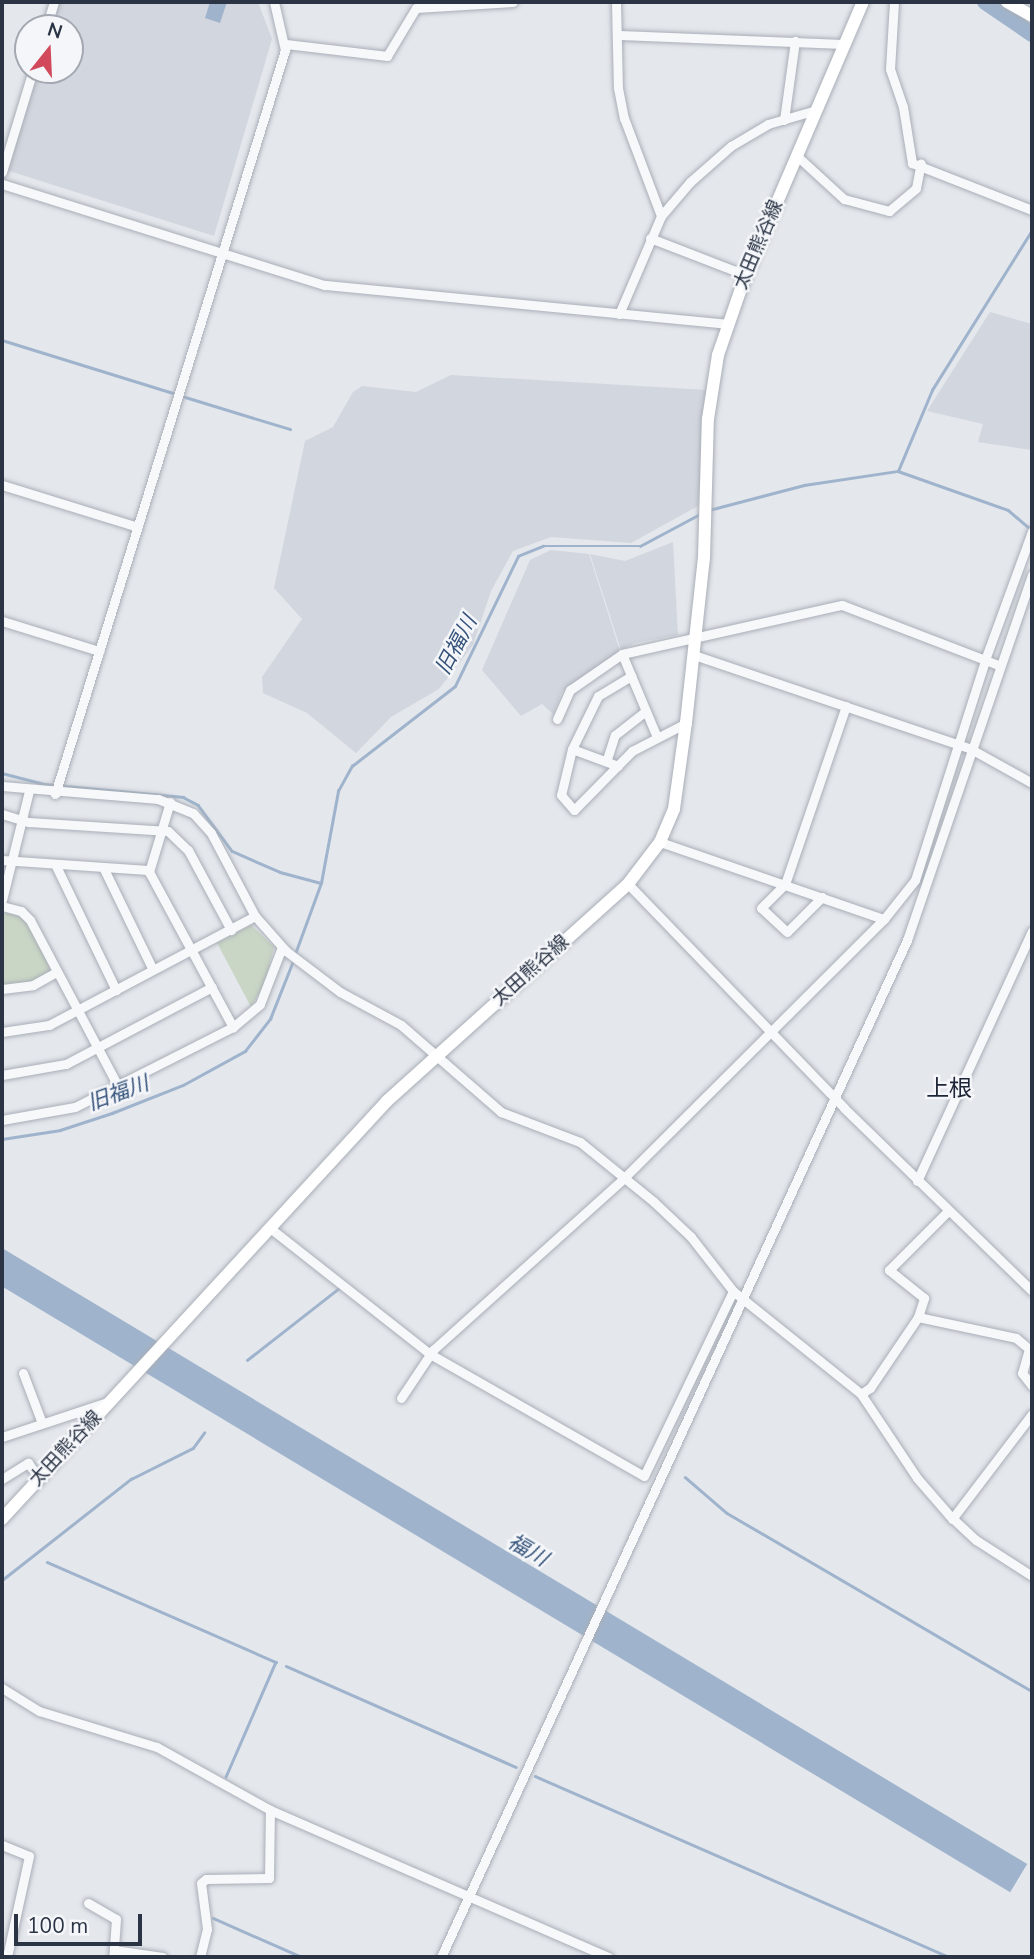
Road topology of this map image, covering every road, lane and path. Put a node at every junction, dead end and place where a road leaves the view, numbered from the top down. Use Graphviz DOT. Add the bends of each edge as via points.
graph roads {
  1 [pos="274,2"];
  2 [pos="513,2"];
  3 [pos="616,2"];
  4 [pos="863,2"];
  5 [pos="894,2"];
  6 [pos="1007,2"];
  7 [pos="1032,16"];
  8 [pos="618,35"];
  9 [pos="795,41"];
  10 [pos="286,44"];
  11 [pos="845,44"];
  12 [pos="29,84"];
  13 [pos="816,110"];
  14 [pos="784,120"];
  15 [pos="797,156"];
  16 [pos="921,163"];
  17 [pos="2,172"];
  18 [pos="2,184"];
  19 [pos="1031,209"];
  20 [pos="661,216"];
  21 [pos="650,238"];
  22 [pos="222,253"];
  23 [pos="746,275"];
  24 [pos="620,314"];
  25 [pos="727,324"];
  26 [pos="2,485"];
  27 [pos="138,527"];
  28 [pos="1032,531"];
  29 [pos="1032,575"];
  30 [pos="2,621"];
  31 [pos="696,637"];
  32 [pos="99,651"];
  33 [pos="622,654"];
  34 [pos="694,655"];
  35 [pos="986,657"];
  36 [pos="998,665"];
  37 [pos="631,676"];
  38 [pos="846,706"];
  39 [pos="646,710"];
  40 [pos="557,719"];
  41 [pos="686,723"];
  42 [pos="656,735"];
  43 [pos="957,745"];
  44 [pos="572,749"];
  45 [pos="971,749"];
  46 [pos="607,759"];
  47 [pos="618,766"];
  48 [pos="1032,783"];
  49 [pos="2,786"];
  50 [pos="29,792"];
  51 [pos="55,794"];
  52 [pos="170,802"];
  53 [pos="2,814"];
  54 [pos="22,820"];
  55 [pos="162,829"];
  56 [pos="660,842"];
  57 [pos="7,861"];
  58 [pos="56,866"];
  59 [pos="103,867"];
  60 [pos="149,872"];
  61 [pos="628,884"];
  62 [pos="785,884"];
  63 [pos="822,897"];
  64 [pos="2,900"];
  65 [pos="2,906"];
  66 [pos="256,916"];
  67 [pos="884,919"];
  68 [pos="231,930"];
  69 [pos="1032,931"];
  70 [pos="284,949"];
  71 [pos="192,950"];
  72 [pos="153,970"];
  73 [pos="56,972"];
  74 [pos="212,987"];
  75 [pos="2,989"];
  76 [pos="116,990"];
  77 [pos="77,1010"];
  78 [pos="233,1027"];
  79 [pos="768,1030"];
  80 [pos="2,1032"];
  81 [pos="97,1048"];
  82 [pos="438,1056"];
  83 [pos="2,1075"];
  84 [pos="118,1086"];
  85 [pos="836,1099"];
  86 [pos="2,1120"];
  87 [pos="624,1178"];
  88 [pos="917,1181"];
  89 [pos="947,1212"];
  90 [pos="270,1228"];
  91 [pos="733,1291"];
  92 [pos="1032,1291"];
  93 [pos="744,1298"];
  94 [pos="918,1317"];
  95 [pos="430,1354"];
  96 [pos="23,1373"];
  97 [pos="1032,1386"];
  98 [pos="861,1394"];
  99 [pos="401,1398"];
  100 [pos="111,1401"];
  101 [pos="1032,1414"];
  102 [pos="41,1423"];
  103 [pos="2,1437"];
  104 [pos="39,1478"];
  105 [pos="2,1479"];
  106 [pos="2,1519"];
  107 [pos="953,1519"];
  108 [pos="1032,1576"];
  109 [pos="2,1688"];
  110 [pos="270,1810"];
  111 [pos="2,1846"];
  112 [pos="468,1896"];
  113 [pos="88,1903"];
  114 [pos="113,1954"];
  115 [pos="4,1957"];
  116 [pos="163,1957"];
  117 [pos="200,1957"];
  118 [pos="440,1957"];
  119 [pos="608,1957"];
  1 -- 10 [label="street"];
  2 -- 10 [label="street" via="416,8 387,57"];
  3 -- 8 [label="street"];
  4 -- 11 [label="main road, 太田熊谷線"];
  5 -- 16 [label="street" via="890,69 903,107 912,163"];
  6 -- 7 [label="main road"];
  8 -- 9 [label="street"];
  8 -- 20 [label="street" via="618,88 624,118"];
  9 -- 11 [label="street"];
  9 -- 14 [label="street"];
  10 -- 22 [label="street"];
  11 -- 13 [label="main road, 太田熊谷線"];
  12 -- 17 [label="street"];
  13 -- 14 [label="street"];
  13 -- 15 [label="main road, 太田熊谷線"];
  14 -- 20 [label="street" via="731,146"];
  15 -- 16 [label="street" via="844,200 889,211 916,188"];
  15 -- 23 [label="main road, 太田熊谷線"];
  16 -- 19 [label="street"];
  18 -- 22 [label="street"];
  20 -- 21 [label="street"];
  21 -- 23 [label="street"];
  21 -- 24 [label="street"];
  22 -- 24 [label="street" via="326,285"];
  22 -- 27 [label="street"];
  23 -- 25 [label="main road, 太田熊谷線"];
  24 -- 25 [label="street"];
  25 -- 31 [label="main road, 太田熊谷線" via="712,385"];
  26 -- 27 [label="street"];
  27 -- 32 [label="street"];
  28 -- 35 [label="street"];
  29 -- 36 [label="street"];
  30 -- 32 [label="street"];
  31 -- 33 [label="street"];
  31 -- 34 [label="main road, 太田熊谷線"];
  31 -- 35 [label="street" via="842,605"];
  32 -- 51 [label="street"];
  33 -- 37 [label="street"];
  33 -- 40 [label="street" via="570,690"];
  34 -- 38 [label="street"];
  34 -- 41 [label="main road, 太田熊谷線"];
  35 -- 36 [label="street"];
  35 -- 43 [label="street"];
  36 -- 45 [label="street"];
  37 -- 39 [label="street"];
  37 -- 44 [label="street" via="598,696"];
  38 -- 43 [label="street"];
  38 -- 62 [label="street"];
  39 -- 42 [label="street"];
  39 -- 46 [label="street" via="615,736"];
  41 -- 42 [label="street"];
  41 -- 56 [label="main road, 太田熊谷線" via="674,809"];
  42 -- 47 [label="street"];
  43 -- 45 [label="street"];
  43 -- 67 [label="street" via="915,880"];
  44 -- 46 [label="street"];
  44 -- 47 [label="street" via="561,795 574,810"];
  45 -- 48 [label="street"];
  45 -- 85 [label="street" via="907,940"];
  46 -- 47 [label="street"];
  49 -- 50 [label="street"];
  50 -- 51 [label="street"];
  50 -- 54 [label="street"];
  51 -- 52 [label="street"];
  52 -- 55 [label="street"];
  52 -- 66 [label="street" via="193,813 211,833"];
  53 -- 54 [label="street"];
  54 -- 55 [label="street"];
  54 -- 57 [label="street"];
  55 -- 60 [label="street"];
  55 -- 68 [label="street" via="188,850"];
  56 -- 61 [label="main road, 太田熊谷線"];
  56 -- 62 [label="street"];
  57 -- 58 [label="street"];
  57 -- 64 [label="street"];
  58 -- 59 [label="street"];
  58 -- 76 [label="street"];
  59 -- 60 [label="street"];
  59 -- 72 [label="street"];
  60 -- 71 [label="street"];
  61 -- 79 [label="street"];
  61 -- 82 [label="main road, 太田熊谷線"];
  62 -- 63 [label="street"];
  62 -- 63 [label="street" via="761,908 787,932"];
  63 -- 67 [label="street"];
  65 -- 73 [label="street" via="25,913"];
  66 -- 68 [label="street"];
  66 -- 70 [label="street"];
  67 -- 79 [label="street"];
  68 -- 71 [label="street"];
  69 -- 88 [label="street"];
  70 -- 78 [label="street" via="260,1004"];
  70 -- 82 [label="street" via="304,967 401,1025"];
  71 -- 72 [label="street"];
  71 -- 74 [label="street"];
  72 -- 76 [label="street"];
  73 -- 75 [label="street" via="33,985"];
  73 -- 77 [label="street"];
  74 -- 78 [label="street"];
  74 -- 81 [label="street"];
  76 -- 77 [label="street"];
  77 -- 80 [label="street" via="42,1027"];
  77 -- 81 [label="street"];
  78 -- 84 [label="street"];
  79 -- 85 [label="street"];
  79 -- 87 [label="street"];
  81 -- 83 [label="street" via="50,1069"];
  81 -- 84 [label="street"];
  82 -- 87 [label="street" via="501,1112 580,1142"];
  82 -- 90 [label="main road, 太田熊谷線" via="387,1101"];
  84 -- 86 [label="street" via="75,1107"];
  85 -- 88 [label="street"];
  85 -- 93 [label="street"];
  87 -- 91 [label="street" via="676,1220"];
  87 -- 95 [label="street"];
  88 -- 89 [label="street"];
  89 -- 92 [label="street"];
  89 -- 94 [label="street" via="890,1269 924,1298"];
  90 -- 95 [label="street"];
  90 -- 100 [label="main road, 太田熊谷線"];
  91 -- 93 [label="street"];
  91 -- 95 [label="street" via="645,1476"];
  93 -- 98 [label="street"];
  93 -- 112 [label="street"];
  94 -- 97 [label="street" via="1016,1338 1029,1349 1022,1373"];
  94 -- 98 [label="street" via="870,1388"];
  95 -- 99 [label="street"];
  96 -- 102 [label="street"];
  98 -- 107 [label="street" via="917,1478"];
  100 -- 102 [label="street"];
  100 -- 104 [label="main road, 太田熊谷線"];
  101 -- 107 [label="street"];
  102 -- 103 [label="street"];
  104 -- 105 [label="street" via="28,1463"];
  104 -- 106 [label="main road, 太田熊谷線"];
  107 -- 108 [label="street" via="976,1540"];
  109 -- 110 [label="street" via="38,1711 157,1747"];
  110 -- 112 [label="street"];
  110 -- 117 [label="street" via="269,1878 206,1879 201,1883 207,1929"];
  111 -- 115 [label="street" via="29,1856"];
  112 -- 118 [label="street"];
  112 -- 119 [label="street"];
  113 -- 114 [label="street" via="116,1919"];
  114 -- 116 [label="street"];
}
